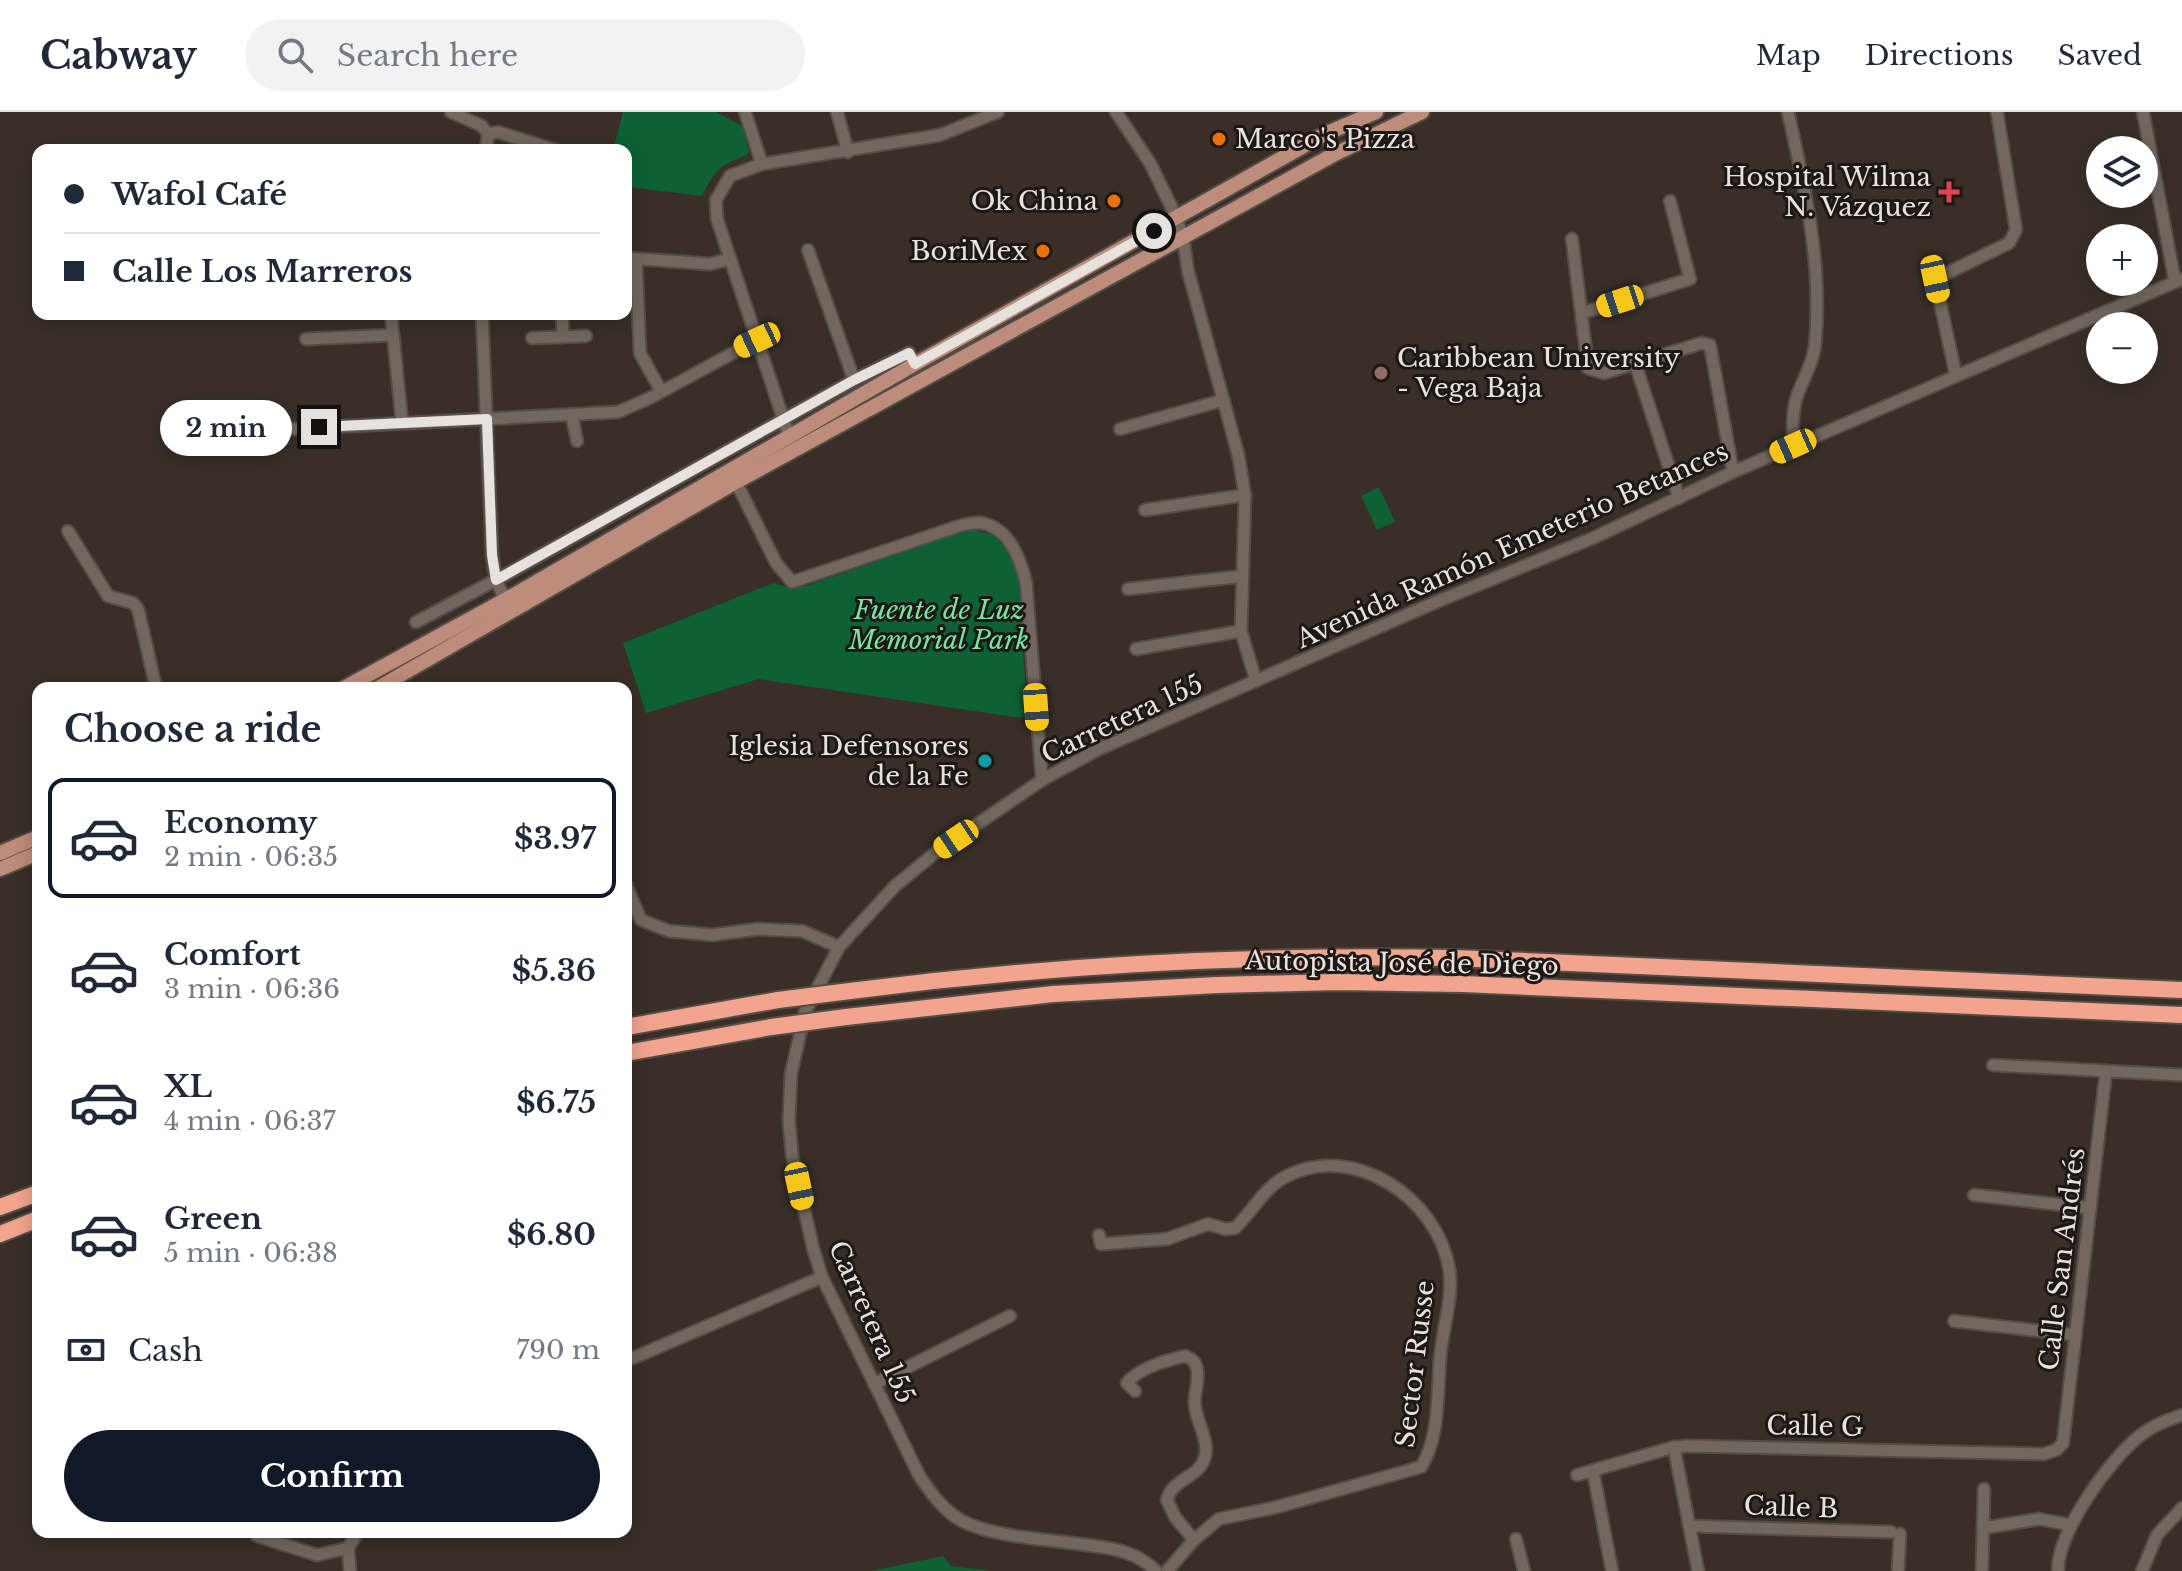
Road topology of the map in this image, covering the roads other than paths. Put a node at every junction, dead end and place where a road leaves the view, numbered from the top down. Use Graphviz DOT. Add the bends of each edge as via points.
graph roads {
  1 [pos="451,112"];
  2 [pos="745,112"];
  3 [pos="837,112"];
  4 [pos="998,112"];
  5 [pos="1116,112"];
  6 [pos="1376,112"];
  7 [pos="1422,112"];
  8 [pos="1788,112"];
  9 [pos="1997,112"];
  10 [pos="2143,112"];
  11 [pos="488,134"];
  12 [pos="487,144"];
  13 [pos="536,144"];
  14 [pos="848,152"];
  15 [pos="762,164"];
  16 [pos="1670,201"];
  17 [pos="1176,219"];
  18 [pos="1183,237"];
  19 [pos="1572,239"];
  20 [pos="808,250"];
  21 [pos="632,259"];
  22 [pos="730,259"];
  23 [pos="632,269"];
  24 [pos="2179,280"];
  25 [pos="1582,313"];
  26 [pos="391,320"];
  27 [pos="482,320"];
  28 [pos="562,320"];
  29 [pos="392,335"];
  30 [pos="586,336"];
  31 [pos="563,337"];
  32 [pos="532,338"];
  33 [pos="306,339"];
  34 [pos="757,340"];
  35 [pos="1635,363"];
  36 [pos="915,364"];
  37 [pos="1956,376"];
  38 [pos="854,380"];
  39 [pos="661,391"];
  40 [pos="1224,400"];
  41 [pos="572,416"];
  42 [pos="783,418"];
  43 [pos="487,419"];
  44 [pos="402,422"];
  45 [pos="293,429"];
  46 [pos="1120,429"];
  47 [pos="789,436"];
  48 [pos="577,441"];
  49 [pos="1793,446"];
  50 [pos="1733,472"];
  51 [pos="736,482"];
  52 [pos="1245,495"];
  53 [pos="1679,498"];
  54 [pos="1145,510"];
  55 [pos="68,531"];
  56 [pos="1243,576"];
  57 [pos="496,580"];
  58 [pos="1128,589"];
  59 [pos="508,606"];
  60 [pos="416,622"];
  61 [pos="1241,631"];
  62 [pos="1136,649"];
  63 [pos="1256,681"];
  64 [pos="155,682"];
  65 [pos="356,682"];
  66 [pos="389,682"];
  67 [pos="1042,780"];
  68 [pos="32,840"];
  69 [pos="0,853"];
  70 [pos="32,856"];
  71 [pos="0,869"];
  72 [pos="632,899"];
  73 [pos="839,947"];
  74 [pos="2182,990"];
  75 [pos="2182,1015"];
  76 [pos="632,1026"];
  77 [pos="632,1052"];
  78 [pos="1993,1065"];
  79 [pos="2106,1071"];
  80 [pos="2182,1075"];
  81 [pos="32,1195"];
  82 [pos="1974,1195"];
  83 [pos="0,1207"];
  84 [pos="2090,1208"];
  85 [pos="32,1221"];
  86 [pos="0,1234"];
  87 [pos="1099,1235"];
  88 [pos="822,1277"];
  89 [pos="1010,1316"];
  90 [pos="1954,1321"];
  91 [pos="2076,1335"];
  92 [pos="632,1358"];
  93 [pos="874,1384"];
  94 [pos="1135,1391"];
  95 [pos="2182,1415"];
  96 [pos="1674,1447"];
  97 [pos="2056,1450"];
  98 [pos="1593,1471"];
  99 [pos="1577,1475"];
  100 [pos="1984,1489"];
  101 [pos="2182,1508"];
  102 [pos="2071,1525"];
  103 [pos="1689,1526"];
  104 [pos="1983,1528"];
  105 [pos="263,1538"];
  106 [pos="354,1538"];
  107 [pos="1516,1539"];
  108 [pos="1194,1540"];
  109 [pos="348,1548"];
  110 [pos="350,1571"];
  111 [pos="1156,1571"];
  112 [pos="1167,1571"];
  113 [pos="1524,1571"];
  114 [pos="1612,1571"];
  115 [pos="1698,1571"];
  116 [pos="1898,1571"];
  117 [pos="1982,1571"];
  118 [pos="2058,1571"];
  119 [pos="2142,1571"];
  1 -- 11 [label="street"];
  2 -- 15 [label="street"];
  3 -- 14 [label="street"];
  4 -- 14 [label="street" via="940,135"];
  5 -- 17 [label="street" via="1150,163"];
  6 -- 17 [label="main road" via="1325,134"];
  7 -- 18 [label="main road"];
  8 -- 49 [label="street" via="1807,196 1818,311 1814,357 1795,401"];
  9 -- 37 [label="street" via="2016,230 2009,243 1935,279"];
  10 -- 24 [label="street"];
  11 -- 12 [label="street"];
  11 -- 13 [label="street"];
  14 -- 15 [label="street"];
  15 -- 22 [label="street" via="730,176 716,200"];
  16 -- 25 [label="street" via="1690,279"];
  17 -- 18 [label="street"];
  17 -- 36 [label="main road"];
  18 -- 40 [label="street"];
  18 -- 51 [label="main road"];
  19 -- 25 [label="street"];
  20 -- 38 [label="street"];
  21 -- 22 [label="street" via="710,264"];
  22 -- 34 [label="street"];
  23 -- 39 [label="street" via="640,353"];
  24 -- 37 [label="street, Avenida Ramón Emeterio Betances"];
  25 -- 35 [label="street" via="1588,368 1604,373"];
  26 -- 29 [label="street"];
  27 -- 43 [label="street"];
  28 -- 31 [label="street"];
  29 -- 33 [label="street"];
  29 -- 44 [label="street"];
  30 -- 31 [label="street"];
  31 -- 32 [label="street"];
  34 -- 39 [label="street"];
  34 -- 42 [label="street"];
  35 -- 50 [label="street" via="1710,345"];
  35 -- 53 [label="street"];
  36 -- 38 [label="street" via="909,353"];
  36 -- 47 [label="main road"];
  37 -- 49 [label="street, Avenida Ramón Emeterio Betances"];
  38 -- 42 [label="street"];
  39 -- 41 [label="street" via="618,412"];
  40 -- 46 [label="street"];
  40 -- 52 [label="street"];
  41 -- 43 [label="street"];
  41 -- 48 [label="street"];
  42 -- 47 [label="street"];
  42 -- 57 [label="street"];
  43 -- 44 [label="street"];
  43 -- 57 [label="street"];
  44 -- 45 [label="street"];
  47 -- 59 [label="main road"];
  49 -- 50 [label="street, Avenida Ramón Emeterio Betances"];
  50 -- 53 [label="street, Avenida Ramón Emeterio Betances"];
  51 -- 59 [label="main road"];
  51 -- 67 [label="street" via="776,563 792,582 962,525 982,523 1003,535 1018,553 1026,582"];
  52 -- 54 [label="street"];
  52 -- 56 [label="street"];
  53 -- 63 [label="street, Avenida Ramón Emeterio Betances"];
  55 -- 64 [label="street" via="108,596 138,609"];
  56 -- 58 [label="street"];
  56 -- 61 [label="street"];
  57 -- 59 [label="street"];
  57 -- 60 [label="street"];
  59 -- 65 [label="main road"];
  59 -- 66 [label="main road"];
  61 -- 62 [label="street"];
  61 -- 63 [label="street"];
  63 -- 67 [label="street, Carretera 155" via="1099,749"];
  67 -- 73 [label="street, Carretera 155" via="912,870"];
  68 -- 69 [label="main road"];
  70 -- 71 [label="main road"];
  72 -- 73 [label="street" via="641,920 669,931 802,931"];
  73 -- 88 [label="street, Carretera 155" via="805,1012 789,1103 792,1155"];
  74 -- 76 [label="highway, Autopista José de Diego, bridge" via="1455,958 1214,958 1059,968 850,991"];
  75 -- 77 [label="highway, Autopista José de Diego, bridge" via="1336,982 1053,994 771,1027"];
  78 -- 79 [label="street"];
  79 -- 80 [label="street"];
  79 -- 84 [label="street, Calle San Andrés"];
  81 -- 83 [label="highway"];
  82 -- 84 [label="street"];
  84 -- 91 [label="street, Calle San Andrés"];
  85 -- 86 [label="highway"];
  87 -- 108 [label="street, Sector Russe" via="1101,1244 1123,1243 1167,1239 1202,1225 1235,1228 1284,1177 1314,1166 1340,1166 1362,1169 1393,1186 1428,1218 1442,1243 1450,1286 1431,1447 1421,1467 1219,1519"];
  88 -- 92 [label="street"];
  88 -- 93 [label="street, Carretera 155"];
  89 -- 93 [label="street"];
  90 -- 91 [label="street"];
  91 -- 97 [label="street, Calle San Andrés" via="2063,1443"];
  93 -- 111 [label="street, Carretera 155" via="920,1477 936,1500 961,1520 1000,1532 1113,1548"];
  94 -- 108 [label="street" via="1129,1378 1144,1370 1185,1356 1196,1364 1194,1404 1206,1456 1195,1472 1172,1487 1167,1500"];
  95 -- 102 [label="street" via="2141,1435 2086,1498"];
  96 -- 97 [label="street, Calle G" via="2044,1454"];
  96 -- 98 [label="street, Calle G"];
  96 -- 103 [label="street"];
  98 -- 99 [label="street, Calle G"];
  98 -- 114 [label="street"];
  100 -- 104 [label="street"];
  101 -- 119 [label="street" via="2157,1535"];
  102 -- 104 [label="street" via="2039,1519"];
  102 -- 118 [label="street"];
  103 -- 115 [label="street"];
  103 -- 116 [label="street, Calle B" via="1896,1533"];
  104 -- 117 [label="street"];
  105 -- 109 [label="street" via="317,1555"];
  106 -- 109 [label="street"];
  107 -- 113 [label="street"];
  108 -- 112 [label="street, Sector Russe"];
  109 -- 110 [label="street"];
}
